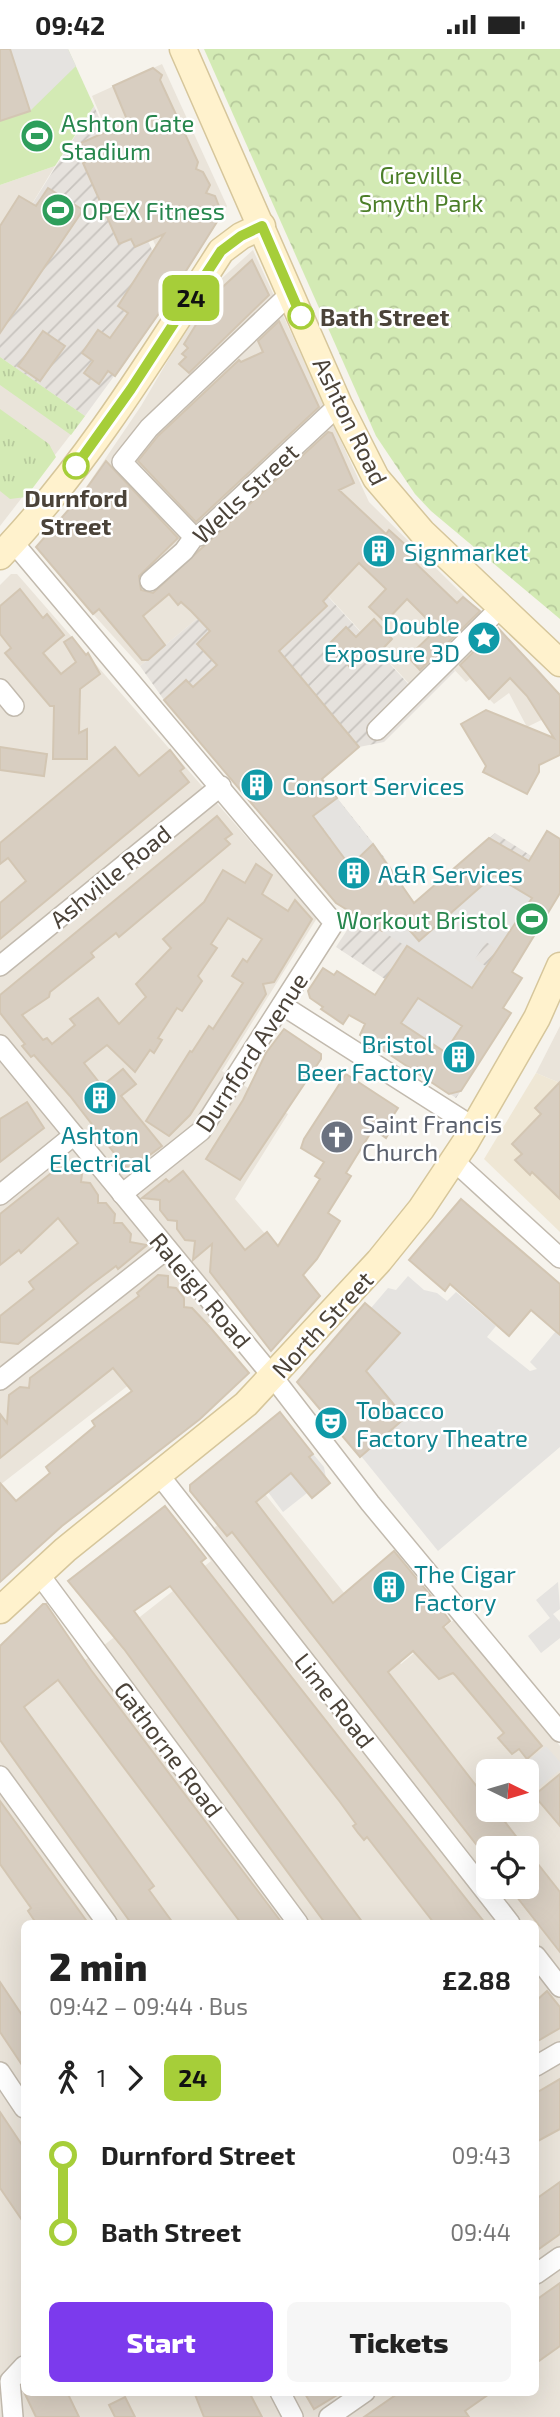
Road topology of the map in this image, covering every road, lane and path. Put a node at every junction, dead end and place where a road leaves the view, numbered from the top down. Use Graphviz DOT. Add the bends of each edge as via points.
graph roads {
  1 [pos="183,49"];
  2 [pos="262,226"];
  3 [pos="291,293"];
  4 [pos="340,405"];
  5 [pos="194,537"];
  6 [pos="7,549"];
  7 [pos="150,581"];
  8 [pos="502,607"];
  9 [pos="560,663"];
  10 [pos="0,689"];
  11 [pos="14,706"];
  12 [pos="377,730"];
  13 [pos="221,786"];
  14 [pos="0,966"];
  15 [pos="560,966"];
  16 [pos="282,1005"];
  17 [pos="0,1045"];
  18 [pos="475,1128"];
  19 [pos="74,1135"];
  20 [pos="454,1161"];
  21 [pos="122,1194"];
  22 [pos="0,1195"];
  23 [pos="167,1249"];
  24 [pos="560,1258"];
  25 [pos="273,1377"];
  26 [pos="0,1380"];
  27 [pos="160,1476"];
  28 [pos="39,1574"];
  29 [pos="0,1610"];
  30 [pos="560,1732"];
  31 [pos="0,1776"];
  32 [pos="105,1920"];
  33 [pos="296,1920"];
  34 [pos="508,1920"];
  35 [pos="539,1960"];
  36 [pos="560,1987"];
  37 [pos="560,2052"];
  38 [pos="539,2064"];
  39 [pos="0,2072"];
  40 [pos="21,2104"];
  41 [pos="560,2257"];
  42 [pos="539,2272"];
  43 [pos="21,2369"];
  44 [pos="282,2396"];
  45 [pos="359,2396"];
  46 [pos="13,2417"];
  47 [pos="293,2417"];
  48 [pos="329,2417"];
  1 -- 2 [label="street, Ashton Road"];
  2 -- 3 [label="street, Ashton Road"];
  2 -- 6 [label="street" via="221,251 110,420"];
  3 -- 4 [label="street, Ashton Road"];
  3 -- 5 [label="street" via="149,428 122,461"];
  4 -- 5 [label="street, Wells Street"];
  4 -- 8 [label="street, Ashton Road" via="385,491"];
  5 -- 7 [label="street, Wells Street"];
  6 -- 13 [label="street"];
  8 -- 9 [label="street, Ashton Road"];
  8 -- 12 [label="street"];
  10 -- 11 [label="street"];
  13 -- 14 [label="street, Ashville Road"];
  13 -- 16 [label="street, Durnford Avenue" via="334,923"];
  15 -- 18 [label="street, North Street" via="537,1018"];
  16 -- 18 [label="street"];
  16 -- 21 [label="street, Durnford Avenue" via="197,1137"];
  17 -- 19 [label="street, Raleigh Road"];
  18 -- 20 [label="street, North Street"];
  19 -- 21 [label="street, Raleigh Road"];
  19 -- 22 [label="street"];
  20 -- 24 [label="street"];
  20 -- 25 [label="street, North Street" via="379,1261"];
  21 -- 23 [label="street, Raleigh Road"];
  23 -- 25 [label="street, Raleigh Road"];
  23 -- 26 [label="street"];
  25 -- 27 [label="street, North Street"];
  25 -- 30 [label="street, Raleigh Road" via="370,1503"];
  27 -- 28 [label="street, North Street"];
  27 -- 34 [label="street, Lime Road"];
  28 -- 29 [label="street, North Street"];
  28 -- 33 [label="street, Gathorne Road"];
  31 -- 32 [label="street"];
  35 -- 36 [label="street"];
  37 -- 38 [label="street"];
  39 -- 40 [label="street"];
  41 -- 42 [label="street"];
  43 -- 46 [label="street" via="10,2381"];
  44 -- 47 [label="street"];
  45 -- 48 [label="street"];
}
